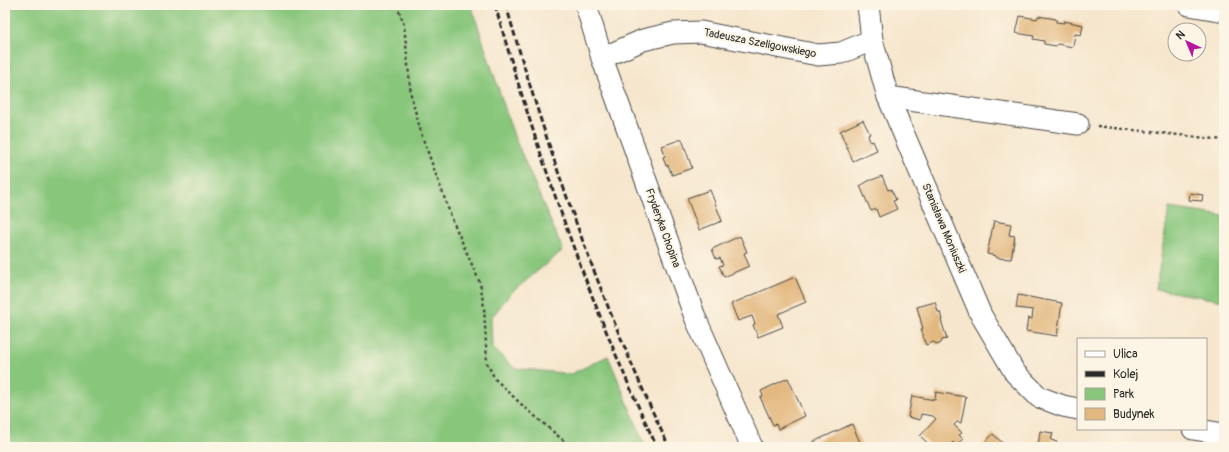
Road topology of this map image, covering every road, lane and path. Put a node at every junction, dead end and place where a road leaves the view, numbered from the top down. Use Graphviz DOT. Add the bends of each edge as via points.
graph roads {
  1 [pos="397,5"];
  2 [pos="586,5"];
  3 [pos="868,5"];
  4 [pos="1189,5"];
  5 [pos="1224,11"];
  6 [pos="872,40"];
  7 [pos="602,58"];
  8 [pos="888,97"];
  9 [pos="1078,124"];
  10 [pos="1224,140"];
  11 [pos="1077,409"];
  12 [pos="1199,430"];
  13 [pos="1224,434"];
  14 [pos="571,447"];
  15 [pos="752,447"];
  1 -- 14 [label="path" via="404,25 411,95 421,133 452,219 480,283 487,363 495,379"];
  2 -- 7 [label="street, Fryderyka Chopina"];
  3 -- 6 [label="street, Stanisława Moniuszki"];
  4 -- 5 [label="street"];
  6 -- 7 [label="street, Tadeusza Szeligowskiego" via="841,53 818,55 700,32 673,33 643,40"];
  6 -- 8 [label="street, Stanisława Moniuszki"];
  7 -- 15 [label="street, Fryderyka Chopina" via="695,317"];
  8 -- 9 [label="street"];
  8 -- 11 [label="street, Stanisława Moniuszki" via="981,315 1015,374 1039,397"];
  9 -- 10 [label="path"];
  12 -- 13 [label="street"];
}
